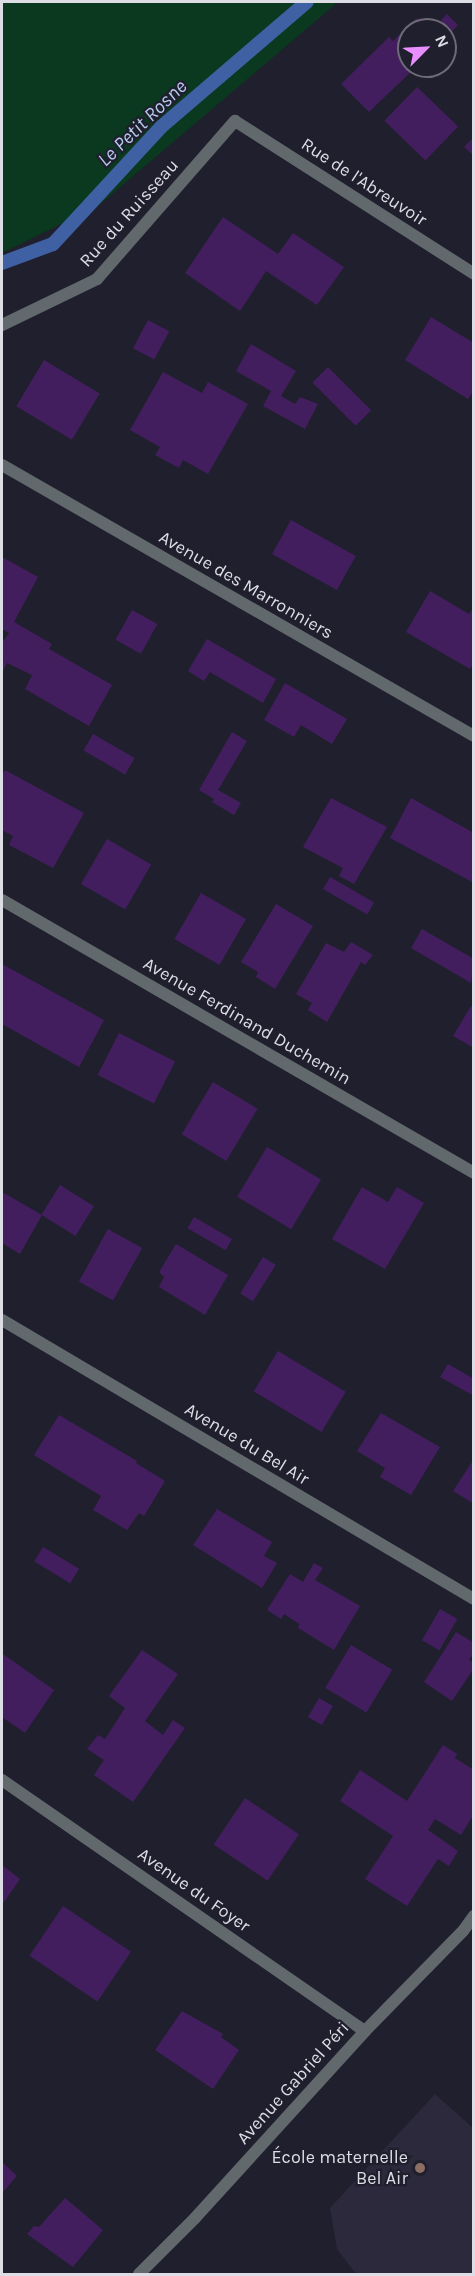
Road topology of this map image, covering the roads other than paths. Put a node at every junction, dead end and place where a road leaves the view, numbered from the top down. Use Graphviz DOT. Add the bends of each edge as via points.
graph roads {
  1 [pos="235,120"];
  2 [pos="474,273"];
  3 [pos="2,325"];
  4 [pos="2,465"];
  5 [pos="474,736"];
  6 [pos="2,900"];
  7 [pos="474,1173"];
  8 [pos="2,1320"];
  9 [pos="474,1599"];
  10 [pos="2,1780"];
  11 [pos="474,1916"];
  12 [pos="366,2031"];
  13 [pos="140,2274"];
  1 -- 2 [label="street, Rue de l'Abreuvoir"];
  1 -- 3 [label="street, Rue du Ruisseau" via="97,279"];
  4 -- 5 [label="street, Avenue des Marronniers"];
  6 -- 7 [label="street, Avenue Ferdinand Duchemin"];
  8 -- 9 [label="street, Avenue du Bel Air"];
  10 -- 12 [label="street, Avenue du Foyer"];
  11 -- 12 [label="street, Avenue Gabriel Péri"];
  12 -- 13 [label="street, Avenue Gabriel Péri"];
}
